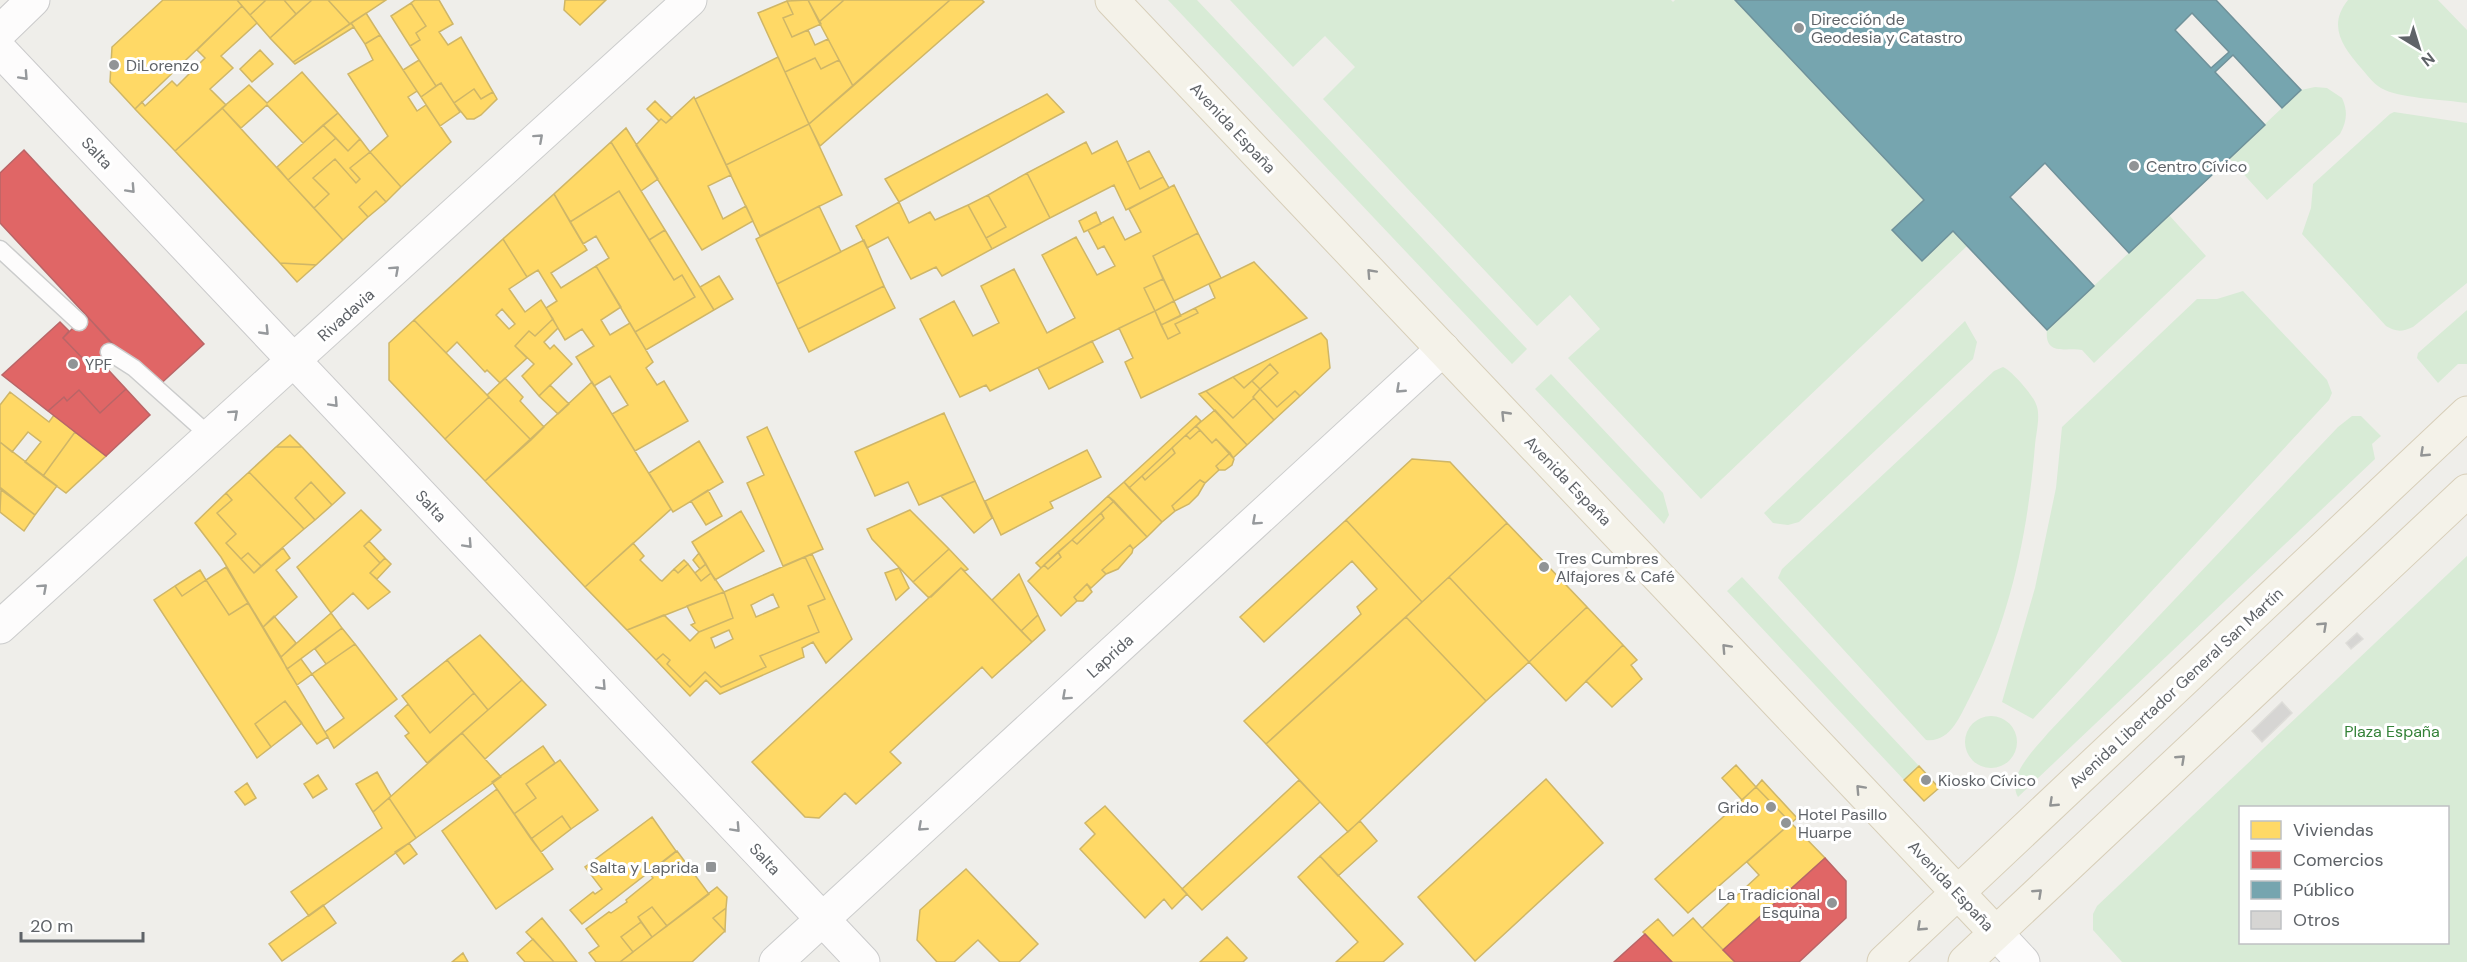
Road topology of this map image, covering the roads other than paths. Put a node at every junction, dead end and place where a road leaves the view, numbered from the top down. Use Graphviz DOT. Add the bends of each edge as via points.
graph roads {
  1 [pos="33,0"];
  2 [pos="690,0"];
  3 [pos="1112,0"];
  4 [pos="0,32"];
  5 [pos="0,50"];
  6 [pos="0,249"];
  7 [pos="79,322"];
  8 [pos="1443,349"];
  9 [pos="109,352"];
  10 [pos="294,360"];
  11 [pos="2467,413"];
  12 [pos="210,436"];
  13 [pos="2467,491"];
  14 [pos="0,627"];
  15 [pos="1958,893"];
  16 [pos="823,920"];
  17 [pos="1996,933"];
  18 [pos="776,962"];
  19 [pos="863,962"];
  20 [pos="1884,962"];
  21 [pos="1965,962"];
  22 [pos="2023,962"];
  1 -- 4 [label="street"];
  10 -- 2 [label="street, Rivadavia, one-way"];
  8 -- 3 [label="main road, Avenida España, one-way"];
  5 -- 10 [label="street, Salta, one-way"];
  6 -- 7 [label="lane"];
  15 -- 8 [label="main road, Avenida España, one-way"];
  8 -- 16 [label="street, Laprida, one-way"];
  9 -- 12 [label="lane" via="134,368"];
  12 -- 10 [label="street, Rivadavia, one-way"];
  10 -- 16 [label="street, Salta, one-way"];
  11 -- 15 [label="main road, Avenida Libertador General San Martín, one-way"];
  14 -- 12 [label="street, Rivadavia, one-way"];
  17 -- 13 [label="main road, one-way"];
  15 -- 17 [label="main road, Avenida España"];
  15 -- 20 [label="main road, Avenida Libertador General San Martín, one-way"];
  16 -- 18 [label="street, Laprida"];
  16 -- 19 [label="street, Salta"];
  17 -- 21 [label="main road"];
  17 -- 22 [label="street, Avenida España"];
}
